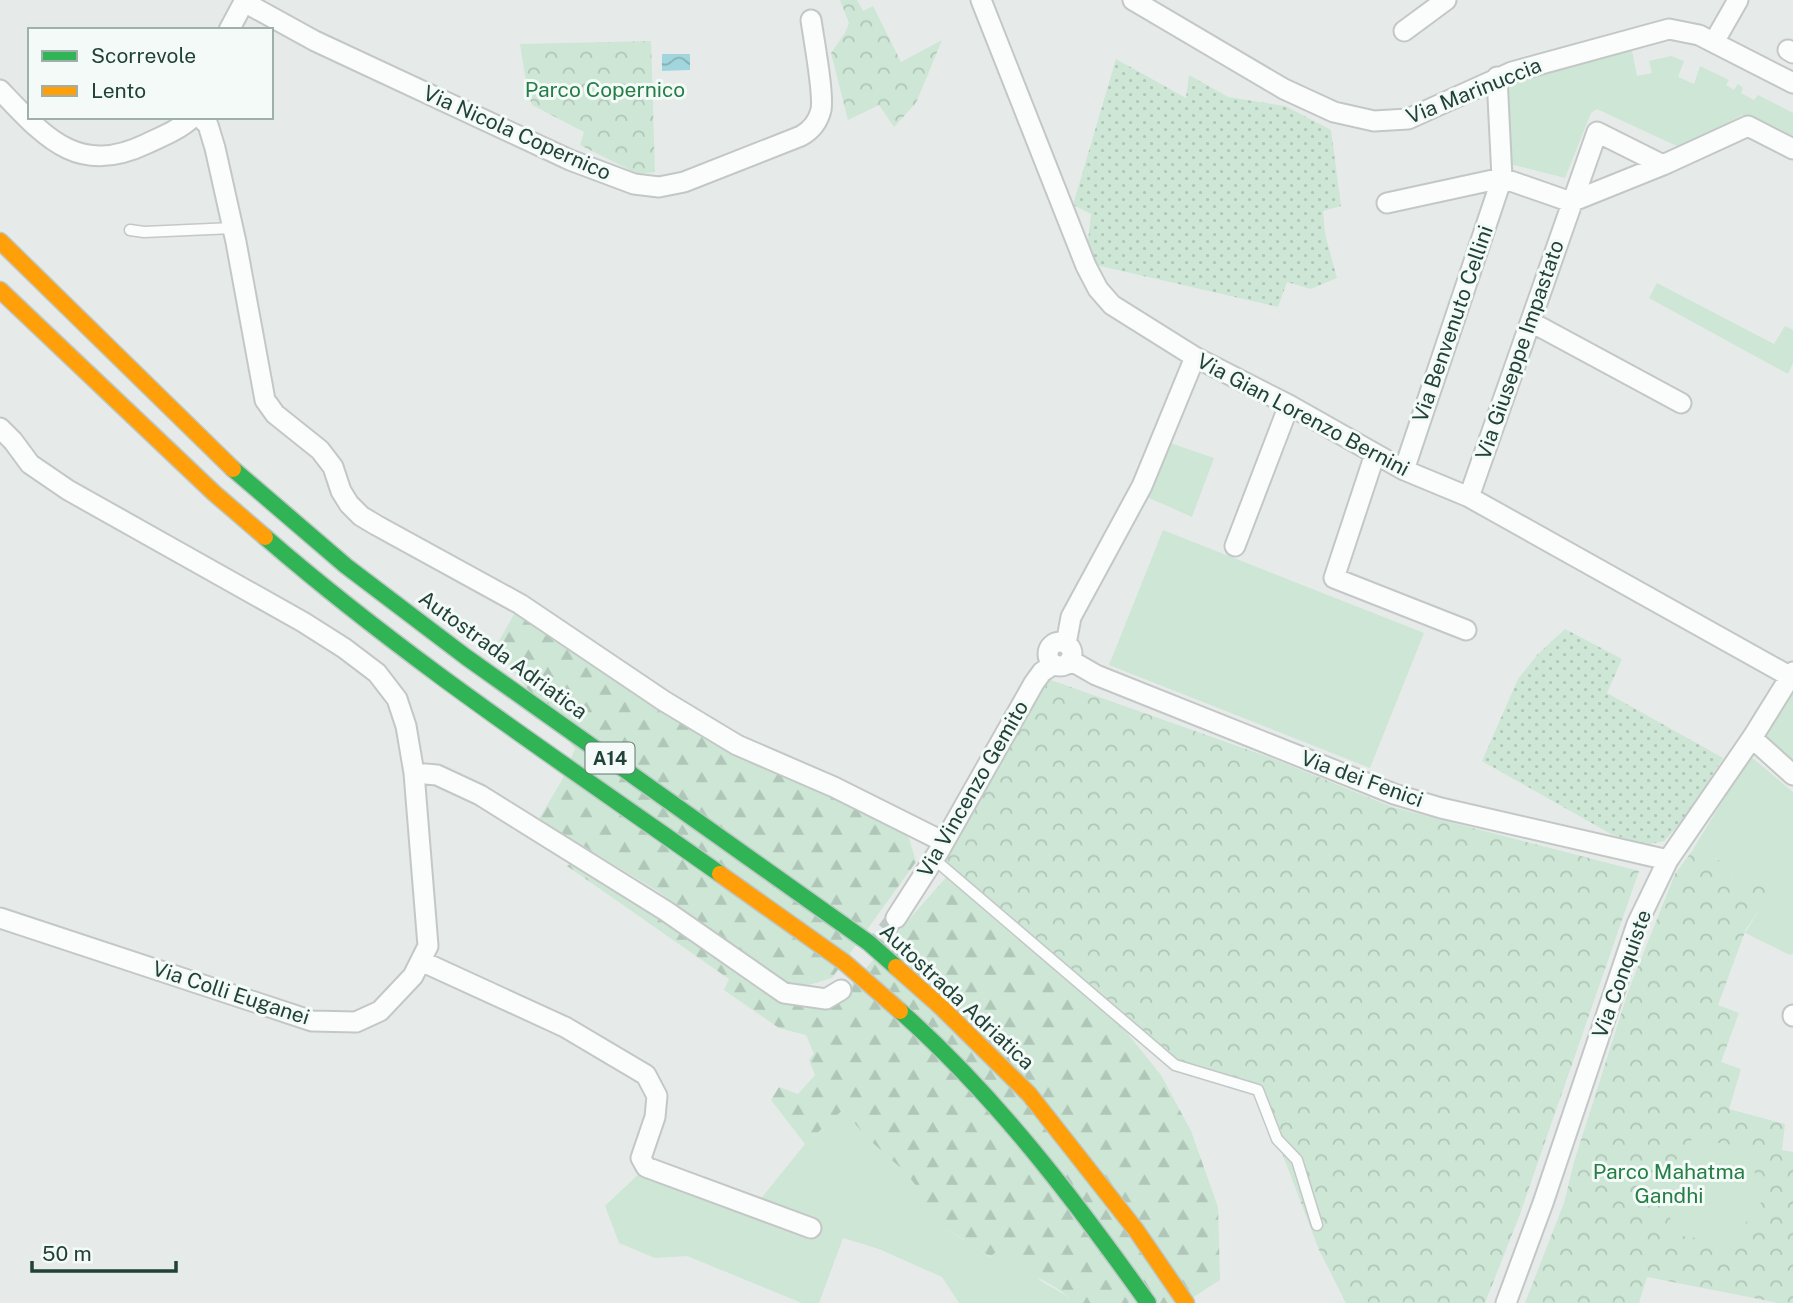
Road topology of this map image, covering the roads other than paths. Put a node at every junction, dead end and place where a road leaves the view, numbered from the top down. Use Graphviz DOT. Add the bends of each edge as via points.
graph roads {
  1 [pos="981,0"];
  2 [pos="1133,0"];
  3 [pos="1446,0"];
  4 [pos="1738,0"];
  5 [pos="244,1"];
  6 [pos="811,20"];
  7 [pos="230,28"];
  8 [pos="1404,31"];
  9 [pos="1714,42"];
  10 [pos="1497,77"];
  11 [pos="1793,83"];
  12 [pos="0,90"];
  13 [pos="191,119"];
  14 [pos="202,119"];
  15 [pos="1793,149"];
  16 [pos="1663,165"];
  17 [pos="1502,178"];
  18 [pos="1571,202"];
  19 [pos="1387,203"];
  20 [pos="233,228"];
  21 [pos="130,230"];
  22 [pos="0,242"];
  23 [pos="0,289"];
  24 [pos="1531,322"];
  25 [pos="1195,357"];
  26 [pos="1681,403"];
  27 [pos="1289,405"];
  28 [pos="0,428"];
  29 [pos="1375,454"];
  30 [pos="1404,470"];
  31 [pos="1469,498"];
  32 [pos="1235,546"];
  33 [pos="1466,629"];
  34 [pos="1064,656"];
  35 [pos="1792,675"];
  36 [pos="1752,738"];
  37 [pos="414,774"];
  38 [pos="1793,775"];
  39 [pos="939,850"];
  40 [pos="1668,860"];
  41 [pos="0,918"];
  42 [pos="896,919"];
  43 [pos="421,961"];
  44 [pos="841,990"];
  45 [pos="1317,1225"];
  46 [pos="811,1228"];
  47 [pos="1148,1303"];
  48 [pos="1186,1303"];
  49 [pos="1506,1303"];
  1 -- 25 [label="street, Via Gian Lorenzo Bernini" via="1098,289 1121,312"];
  2 -- 10 [label="street, Via Marinuccia" via="1268,81 1354,118 1408,119"];
  3 -- 8 [label="street"];
  4 -- 9 [label="street"];
  5 -- 6 [label="street, Via Nicola Copernico" via="315,41 569,160 651,187 702,176 810,130 821,104"];
  5 -- 7 [label="street"];
  9 -- 10 [label="street, Via Marinuccia" via="1685,31 1661,30"];
  9 -- 11 [label="street, Via Marinuccia"];
  10 -- 17 [label="street, Via Benvenuto Cellini"];
  12 -- 13 [label="street" via="44,136 87,154 130,152"];
  14 -- 20 [label="street" via="208,125"];
  15 -- 16 [label="street" via="1748,126"];
  16 -- 18 [label="street"];
  16 -- 18 [label="street, Via Giuseppe Impastato" via="1597,132"];
  17 -- 18 [label="street"];
  17 -- 19 [label="street"];
  17 -- 30 [label="street, Via Benvenuto Cellini"];
  18 -- 24 [label="street, Via Giuseppe Impastato"];
  20 -- 21 [label="lane"];
  20 -- 39 [label="street" via="265,400 275,414 328,458 344,497 361,516 520,604 737,746 845,792"];
  22 -- 48 [label="highway, Autostrada Adriatica / A14" via="233,469 346,566 466,657 869,943 941,1007 1029,1094 1136,1230"];
  23 -- 47 [label="highway, A14" via="214,493 332,595 854,971 1000,1110"];
  24 -- 26 [label="street"];
  24 -- 31 [label="street, Via Giuseppe Impastato"];
  25 -- 27 [label="street, Via Gian Lorenzo Bernini"];
  25 -- 34 [label="street, Via Vincenzo Gemito" via="1142,486 1071,617"];
  27 -- 29 [label="street, Via Gian Lorenzo Bernini"];
  27 -- 32 [label="street"];
  28 -- 37 [label="street, Via Colli Euganei" via="30,464 68,490 303,622 377,673 397,699"];
  29 -- 30 [label="street, Via Gian Lorenzo Bernini"];
  29 -- 33 [label="street" via="1334,578"];
  30 -- 31 [label="street, Via Gian Lorenzo Bernini"];
  31 -- 35 [label="street, Via Gian Lorenzo Bernini"];
  34 -- 39 [label="street, Via Vincenzo Gemito" via="1034,683"];
  34 -- 40 [label="street, Via dei Fenici" via="1096,676 1394,794"];
  35 -- 36 [label="street, Via Conquiste"];
  36 -- 38 [label="street"];
  36 -- 40 [label="street, Via Conquiste"];
  37 -- 43 [label="street, Via Colli Euganei" via="428,946"];
  37 -- 44 [label="street" via="437,775 480,795 666,911 784,993 826,999"];
  39 -- 42 [label="street, Via Vincenzo Gemito"];
  39 -- 45 [label="lane" via="1175,1065 1258,1090 1277,1139 1297,1160"];
  40 -- 49 [label="street, Via Conquiste" via="1637,923"];
  41 -- 43 [label="street, Via Colli Euganei" via="312,1021 356,1022 380,1011"];
  43 -- 46 [label="street" via="565,1027 646,1075 657,1096 655,1117 640,1158 646,1167"];
}
